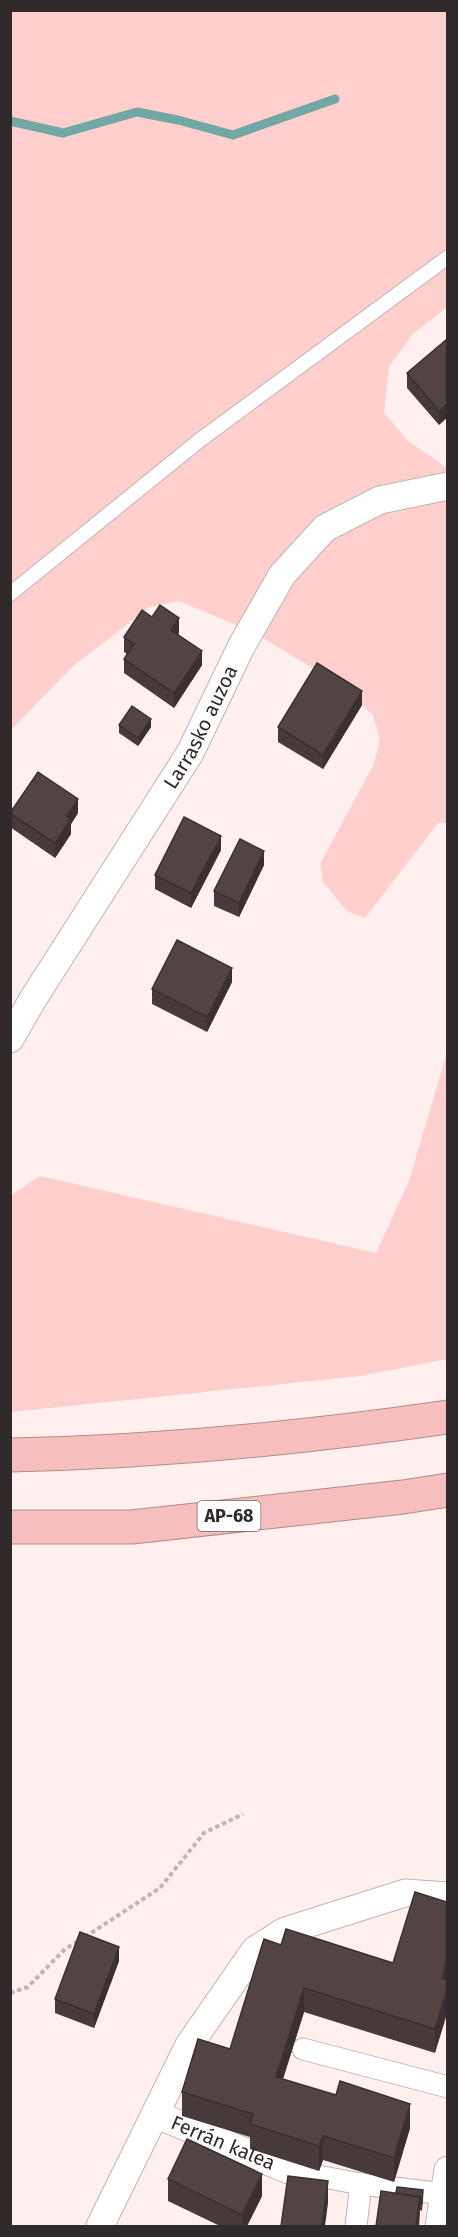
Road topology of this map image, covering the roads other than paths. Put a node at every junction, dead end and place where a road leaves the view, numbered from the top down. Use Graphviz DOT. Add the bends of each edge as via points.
graph roads {
  1 [pos="447,257"];
  2 [pos="447,486"];
  3 [pos="10,594"];
  4 [pos="10,1039"];
  5 [pos="447,1417"];
  6 [pos="10,1455"];
  7 [pos="447,1490"];
  8 [pos="10,1527"];
  9 [pos="447,1896"];
  10 [pos="303,2049"];
  11 [pos="447,2087"];
  12 [pos="155,2114"];
  13 [pos="291,2171"];
  14 [pos="446,2182"];
  15 [pos="361,2184"];
  16 [pos="100,2226"];
  17 [pos="356,2226"];
  18 [pos="439,2226"];
  1 -- 3 [label="lane" via="200,440"];
  2 -- 4 [label="street, Larrasko auzoa" via="380,500 325,528 282,575 190,753"];
  5 -- 6 [label="highway" via="221,1443"];
  7 -- 8 [label="highway, AP-68" via="132,1527"];
  9 -- 12 [label="street" via="405,1893 285,1931 255,1950 189,2045"];
  10 -- 11 [label="street"];
  12 -- 13 [label="street, Ferrán kalea"];
  12 -- 16 [label="street"];
  13 -- 15 [label="street"];
  14 -- 15 [label="street"];
  14 -- 18 [label="street"];
  15 -- 17 [label="street"];
}
